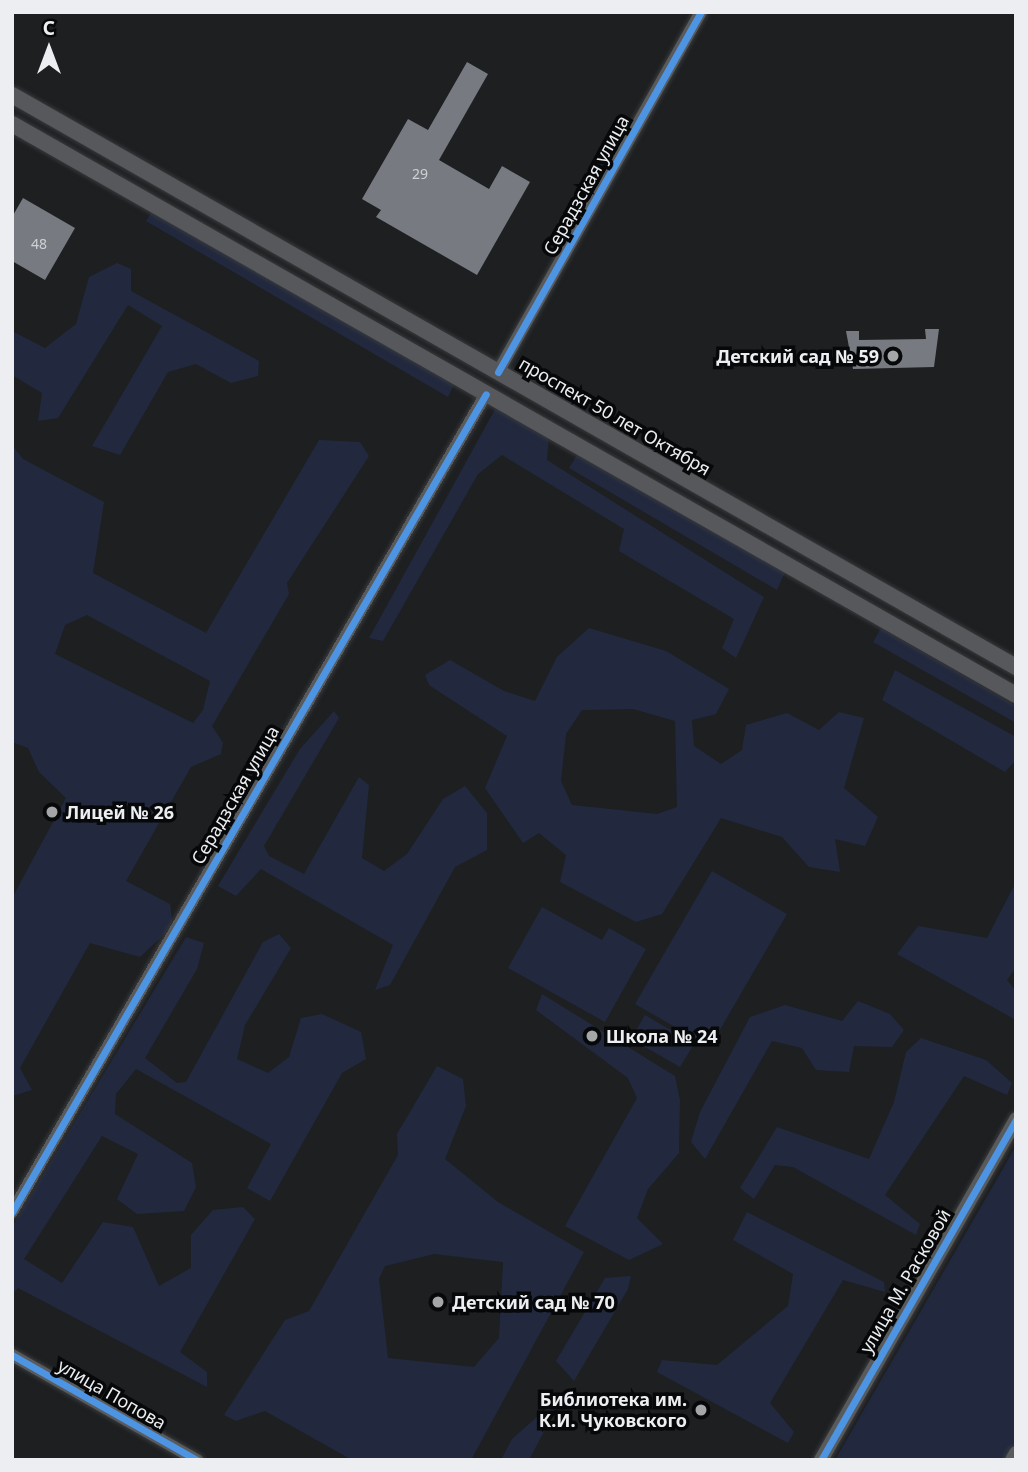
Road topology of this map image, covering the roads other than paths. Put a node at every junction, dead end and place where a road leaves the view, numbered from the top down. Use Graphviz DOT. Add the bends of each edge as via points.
graph roads {
  1 [pos="701,12"];
  2 [pos="12,95"];
  3 [pos="12,124"];
  4 [pos="498,372"];
  5 [pos="486,394"];
  6 [pos="1016,667"];
  7 [pos="1016,695"];
  8 [pos="1016,1119"];
  9 [pos="12,1212"];
  10 [pos="12,1355"];
  11 [pos="1016,1453"];
  12 [pos="197,1460"];
  13 [pos="821,1460"];
  14 [pos="1012,1460"];
  1 -- 4 [label="street, Серадзская улица"];
  2 -- 4 [label="main road, проспект 50 лет Октября"];
  3 -- 5 [label="main road"];
  4 -- 5 [label="main road, Серадзская улица"];
  4 -- 6 [label="main road, проспект 50 лет Октября"];
  5 -- 7 [label="main road"];
  5 -- 9 [label="street, Серадзская улица"];
  8 -- 13 [label="street, улица М. Расковой"];
  10 -- 12 [label="street, улица Попова"];
  11 -- 14 [label="street"];
}
